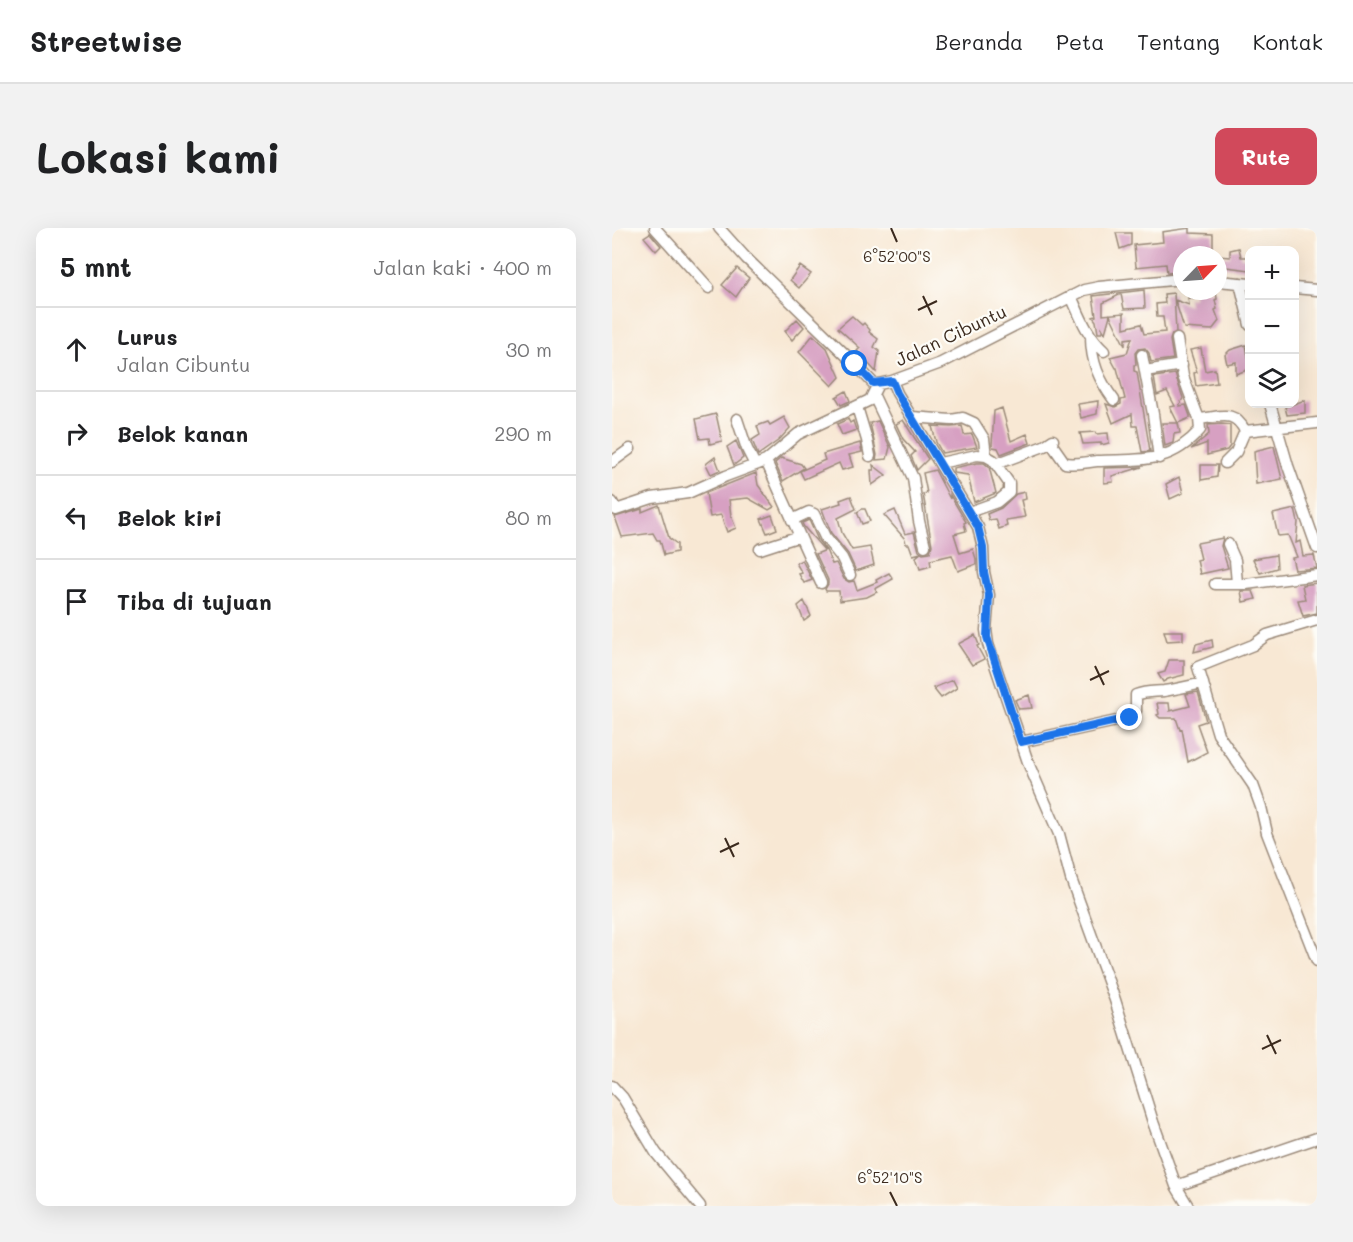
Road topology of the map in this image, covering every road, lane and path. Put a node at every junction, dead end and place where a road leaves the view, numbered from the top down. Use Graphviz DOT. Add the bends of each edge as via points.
graph roads {
  1 [pos="655,228"];
  2 [pos="719,228"];
  3 [pos="1173,280"];
  4 [pos="1227,282"];
  5 [pos="1245,284"];
  6 [pos="709,288"];
  7 [pos="1299,288"];
  8 [pos="1317,290"];
  9 [pos="1071,296"];
  10 [pos="1091,336"];
  11 [pos="1177,339"];
  12 [pos="1104,351"];
  13 [pos="1142,355"];
  14 [pos="1182,365"];
  15 [pos="1144,371"];
  16 [pos="892,381"];
  17 [pos="876,389"];
  18 [pos="1114,400"];
  19 [pos="857,407"];
  20 [pos="1271,408"];
  21 [pos="912,417"];
  22 [pos="737,419"];
  23 [pos="1199,419"];
  24 [pos="1317,423"];
  25 [pos="1276,427"];
  26 [pos="1245,431"];
  27 [pos="630,449"];
  28 [pos="870,456"];
  29 [pos="986,456"];
  30 [pos="1159,458"];
  31 [pos="612,462"];
  32 [pos="766,462"];
  33 [pos="1225,463"];
  34 [pos="940,464"];
  35 [pos="996,464"];
  36 [pos="755,465"];
  37 [pos="613,508"];
  38 [pos="969,512"];
  39 [pos="792,520"];
  40 [pos="800,536"];
  41 [pos="1228,544"];
  42 [pos="925,546"];
  43 [pos="1317,548"];
  44 [pos="760,549"];
  45 [pos="850,575"];
  46 [pos="1317,575"];
  47 [pos="821,583"];
  48 [pos="1215,584"];
  49 [pos="1237,584"];
  50 [pos="1317,620"];
  51 [pos="1203,683"];
  52 [pos="1021,742"];
  53 [pos="1317,961"];
  54 [pos="612,1086"];
  55 [pos="1317,1138"];
  56 [pos="1176,1186"];
  57 [pos="700,1206"];
  58 [pos="1188,1206"];
  1 -- 6 [label="street"];
  2 -- 17 [label="street, Jalan Cibuntu"];
  3 -- 9 [label="street, Jalan Cibuntu" via="1099,287"];
  4 -- 5 [label="street"];
  7 -- 8 [label="street"];
  9 -- 10 [label="street"];
  9 -- 16 [label="street, Jalan Cibuntu" via="941,363"];
  10 -- 12 [label="street"];
  10 -- 18 [label="street" via="1094,367"];
  11 -- 14 [label="street"];
  13 -- 15 [label="street"];
  14 -- 15 [label="street"];
  14 -- 23 [label="street"];
  15 -- 30 [label="street"];
  16 -- 17 [label="street, Jalan Cibuntu"];
  16 -- 21 [label="street"];
  17 -- 19 [label="street" via="870,400"];
  17 -- 42 [label="street" via="914,478"];
  19 -- 28 [label="street"];
  19 -- 32 [label="street" via="798,434"];
  20 -- 25 [label="street"];
  21 -- 29 [label="street" via="963,418 974,423 984,439"];
  21 -- 34 [label="street"];
  22 -- 36 [label="street"];
  23 -- 26 [label="street" via="1233,416"];
  23 -- 30 [label="street" via="1197,434"];
  24 -- 25 [label="street"];
  25 -- 26 [label="street"];
  25 -- 43 [label="street"];
  26 -- 33 [label="street" via="1236,452"];
  27 -- 31 [label="street"];
  29 -- 34 [label="street"];
  29 -- 35 [label="street"];
  30 -- 35 [label="street" via="1074,465 1065,463 1046,444"];
  32 -- 36 [label="street"];
  32 -- 39 [label="street"];
  34 -- 38 [label="street"];
  35 -- 38 [label="street" via="1010,483 1009,492 997,502"];
  36 -- 37 [label="street" via="688,493"];
  38 -- 52 [label="street" via="981,536 989,595 988,644"];
  39 -- 40 [label="street"];
  39 -- 45 [label="street" via="809,512 814,514"];
  40 -- 44 [label="street"];
  40 -- 47 [label="street"];
  41 -- 49 [label="street" via="1235,560"];
  46 -- 49 [label="street"];
  48 -- 49 [label="street"];
  50 -- 51 [label="street" via="1267,634 1249,647 1198,667"];
  51 -- 52 [label="street" via="1136,695 1136,711 1130,718"];
  51 -- 53 [label="street" via="1218,734 1253,785 1267,833"];
  52 -- 56 [label="street" via="1059,834"];
  54 -- 57 [label="street" via="656,1153"];
  55 -- 56 [label="street"];
  56 -- 58 [label="street"];
}
